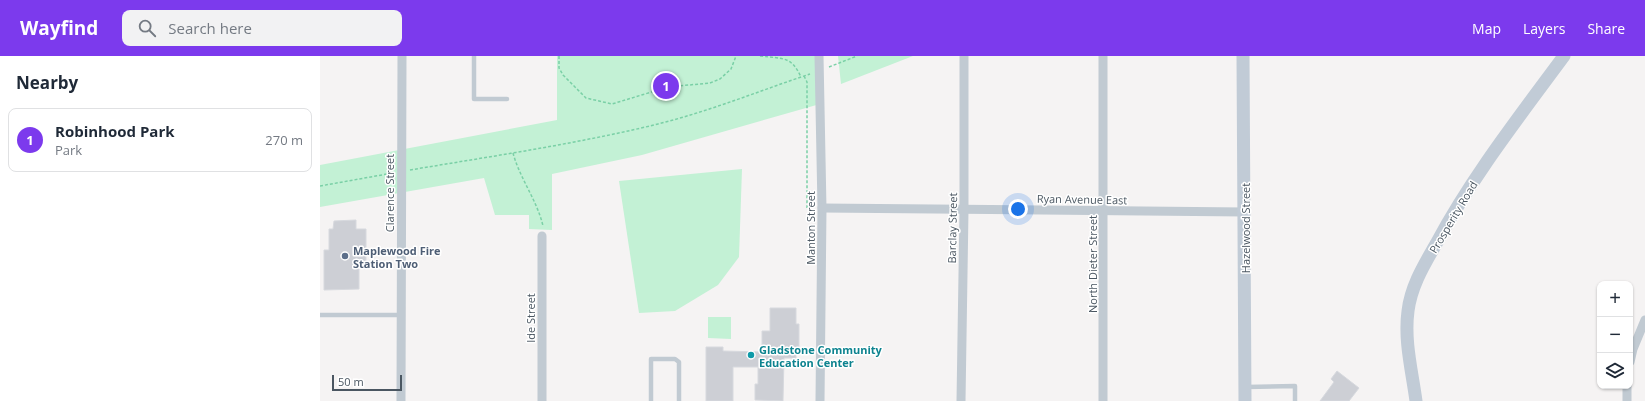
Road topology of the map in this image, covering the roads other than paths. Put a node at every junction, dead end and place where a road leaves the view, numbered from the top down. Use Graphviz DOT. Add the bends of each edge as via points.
graph roads {
  1 [pos="402,56"];
  2 [pos="474,56"];
  3 [pos="819,56"];
  4 [pos="964,56"];
  5 [pos="1103,56"];
  6 [pos="1243,56"];
  7 [pos="1564,56"];
  8 [pos="507,99"];
  9 [pos="822,208"];
  10 [pos="964,210"];
  11 [pos="1104,211"];
  12 [pos="1245,212"];
  13 [pos="542,236"];
  14 [pos="320,315"];
  15 [pos="401,315"];
  16 [pos="1645,320"];
  17 [pos="1632,353"];
  18 [pos="1245,387"];
  19 [pos="1627,389"];
  20 [pos="401,401"];
  21 [pos="542,401"];
  22 [pos="651,401"];
  23 [pos="679,401"];
  24 [pos="820,401"];
  25 [pos="961,401"];
  26 [pos="1103,401"];
  27 [pos="1245,401"];
  28 [pos="1295,401"];
  29 [pos="1416,401"];
  30 [pos="1627,401"];
  1 -- 15 [label="street, Clarence Street"];
  2 -- 8 [label="lane" via="474,99"];
  3 -- 9 [label="street, Manton Street"];
  4 -- 10 [label="street, Barclay Street"];
  5 -- 11 [label="street, North Dieter Street"];
  6 -- 12 [label="street, Hazelwood Street"];
  7 -- 29 [label="street, Prosperity Road" via="1472,183 1450,217 1418,277 1407,326"];
  9 -- 10 [label="street, Ryan Avenue East"];
  9 -- 24 [label="street, Manton Street"];
  10 -- 11 [label="street, Ryan Avenue East"];
  10 -- 25 [label="street, Barclay Street"];
  11 -- 12 [label="street, Ryan Avenue East"];
  11 -- 26 [label="street, North Dieter Street"];
  12 -- 18 [label="street, Hazelwood Street"];
  13 -- 21 [label="street, Ide Street"];
  14 -- 15 [label="lane"];
  15 -- 20 [label="street, Clarence Street"];
  16 -- 17 [label="street"];
  18 -- 27 [label="street, Hazelwood Street"];
  18 -- 28 [label="lane" via="1294,386"];
  19 -- 30 [label="street"];
  22 -- 23 [label="lane" via="651,359 675,359 679,362"];
}
